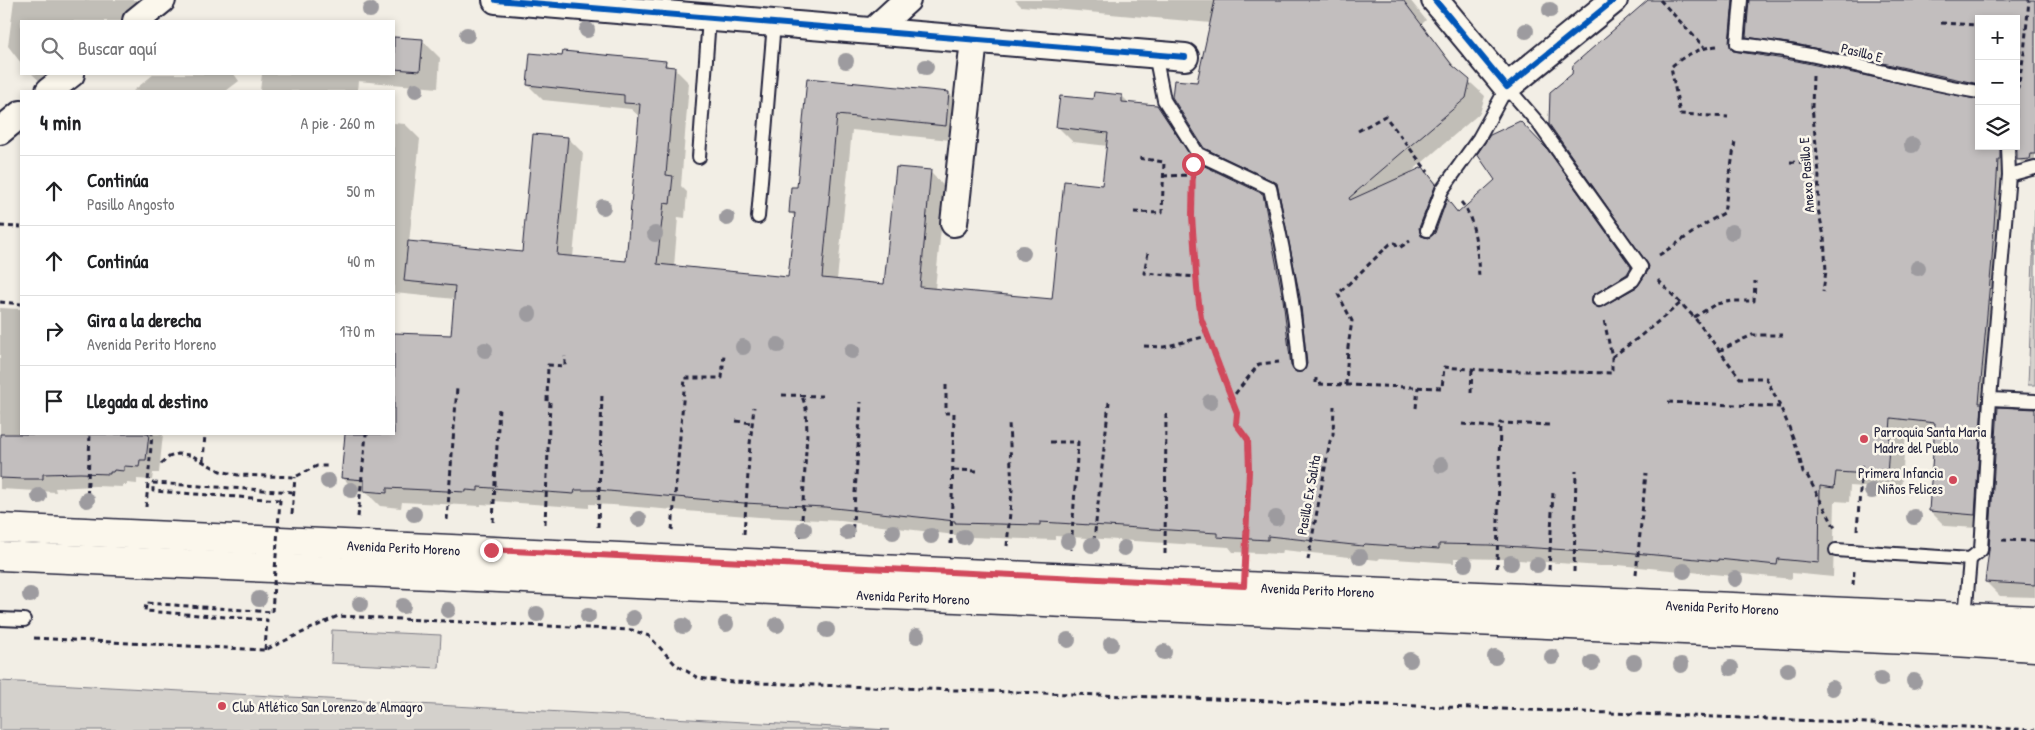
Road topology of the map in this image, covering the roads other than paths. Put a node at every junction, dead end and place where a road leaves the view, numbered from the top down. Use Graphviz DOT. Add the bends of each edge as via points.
graph roads {
  1 [pos="162,0"];
  2 [pos="496,0"];
  3 [pos="907,0"];
  4 [pos="1436,0"];
  5 [pos="1614,0"];
  6 [pos="1741,0"];
  7 [pos="709,18"];
  8 [pos="137,20"];
  9 [pos="774,23"];
  10 [pos="873,31"];
  11 [pos="974,40"];
  12 [pos="1156,54"];
  13 [pos="1185,57"];
  14 [pos="70,75"];
  15 [pos="1508,87"];
  16 [pos="50,90"];
  17 [pos="1975,91"];
  18 [pos="20,115"];
  19 [pos="0,130"];
  20 [pos="2008,150"];
  21 [pos="699,157"];
  22 [pos="2035,168"];
  23 [pos="2009,176"];
  24 [pos="758,217"];
  25 [pos="954,223"];
  26 [pos="1428,230"];
  27 [pos="1599,300"];
  28 [pos="1299,365"];
  29 [pos="1990,399"];
  30 [pos="2035,401"];
  31 [pos="0,528"];
  32 [pos="1841,550"];
  33 [pos="0,556"];
  34 [pos="1970,559"];
  35 [pos="1965,617"];
  36 [pos="0,619"];
  37 [pos="24,620"];
  38 [pos="2035,620"];
  39 [pos="2035,647"];
  1 -- 8 [label="street"];
  2 -- 7 [label="street"];
  3 -- 10 [label="street"];
  4 -- 15 [label="street"];
  5 -- 15 [label="street"];
  6 -- 17 [label="lane, Pasillo E" via="1737,44 1777,47 1932,85"];
  7 -- 9 [label="street"];
  7 -- 21 [label="lane"];
  9 -- 10 [label="street"];
  9 -- 24 [label="lane"];
  10 -- 11 [label="street"];
  11 -- 12 [label="street"];
  11 -- 25 [label="street"];
  12 -- 13 [label="street"];
  12 -- 28 [label="lane" via="1164,100 1198,154 1270,188 1296,318"];
  14 -- 16 [label="street"];
  15 -- 26 [label="lane" via="1479,138 1444,187"];
  15 -- 27 [label="lane" via="1538,122 1641,267 1633,280"];
  18 -- 19 [label="street"];
  20 -- 23 [label="lane"];
  22 -- 23 [label="lane"];
  23 -- 29 [label="lane"];
  29 -- 30 [label="lane"];
  29 -- 34 [label="lane" via="1981,550"];
  31 -- 35 [label="main road, Avenida Perito Moreno"];
  32 -- 34 [label="lane"];
  33 -- 39 [label="main road, Avenida Perito Moreno"];
  34 -- 35 [label="lane"];
  35 -- 38 [label="main road, Avenida Perito Moreno"];
  36 -- 37 [label="lane"];
}
